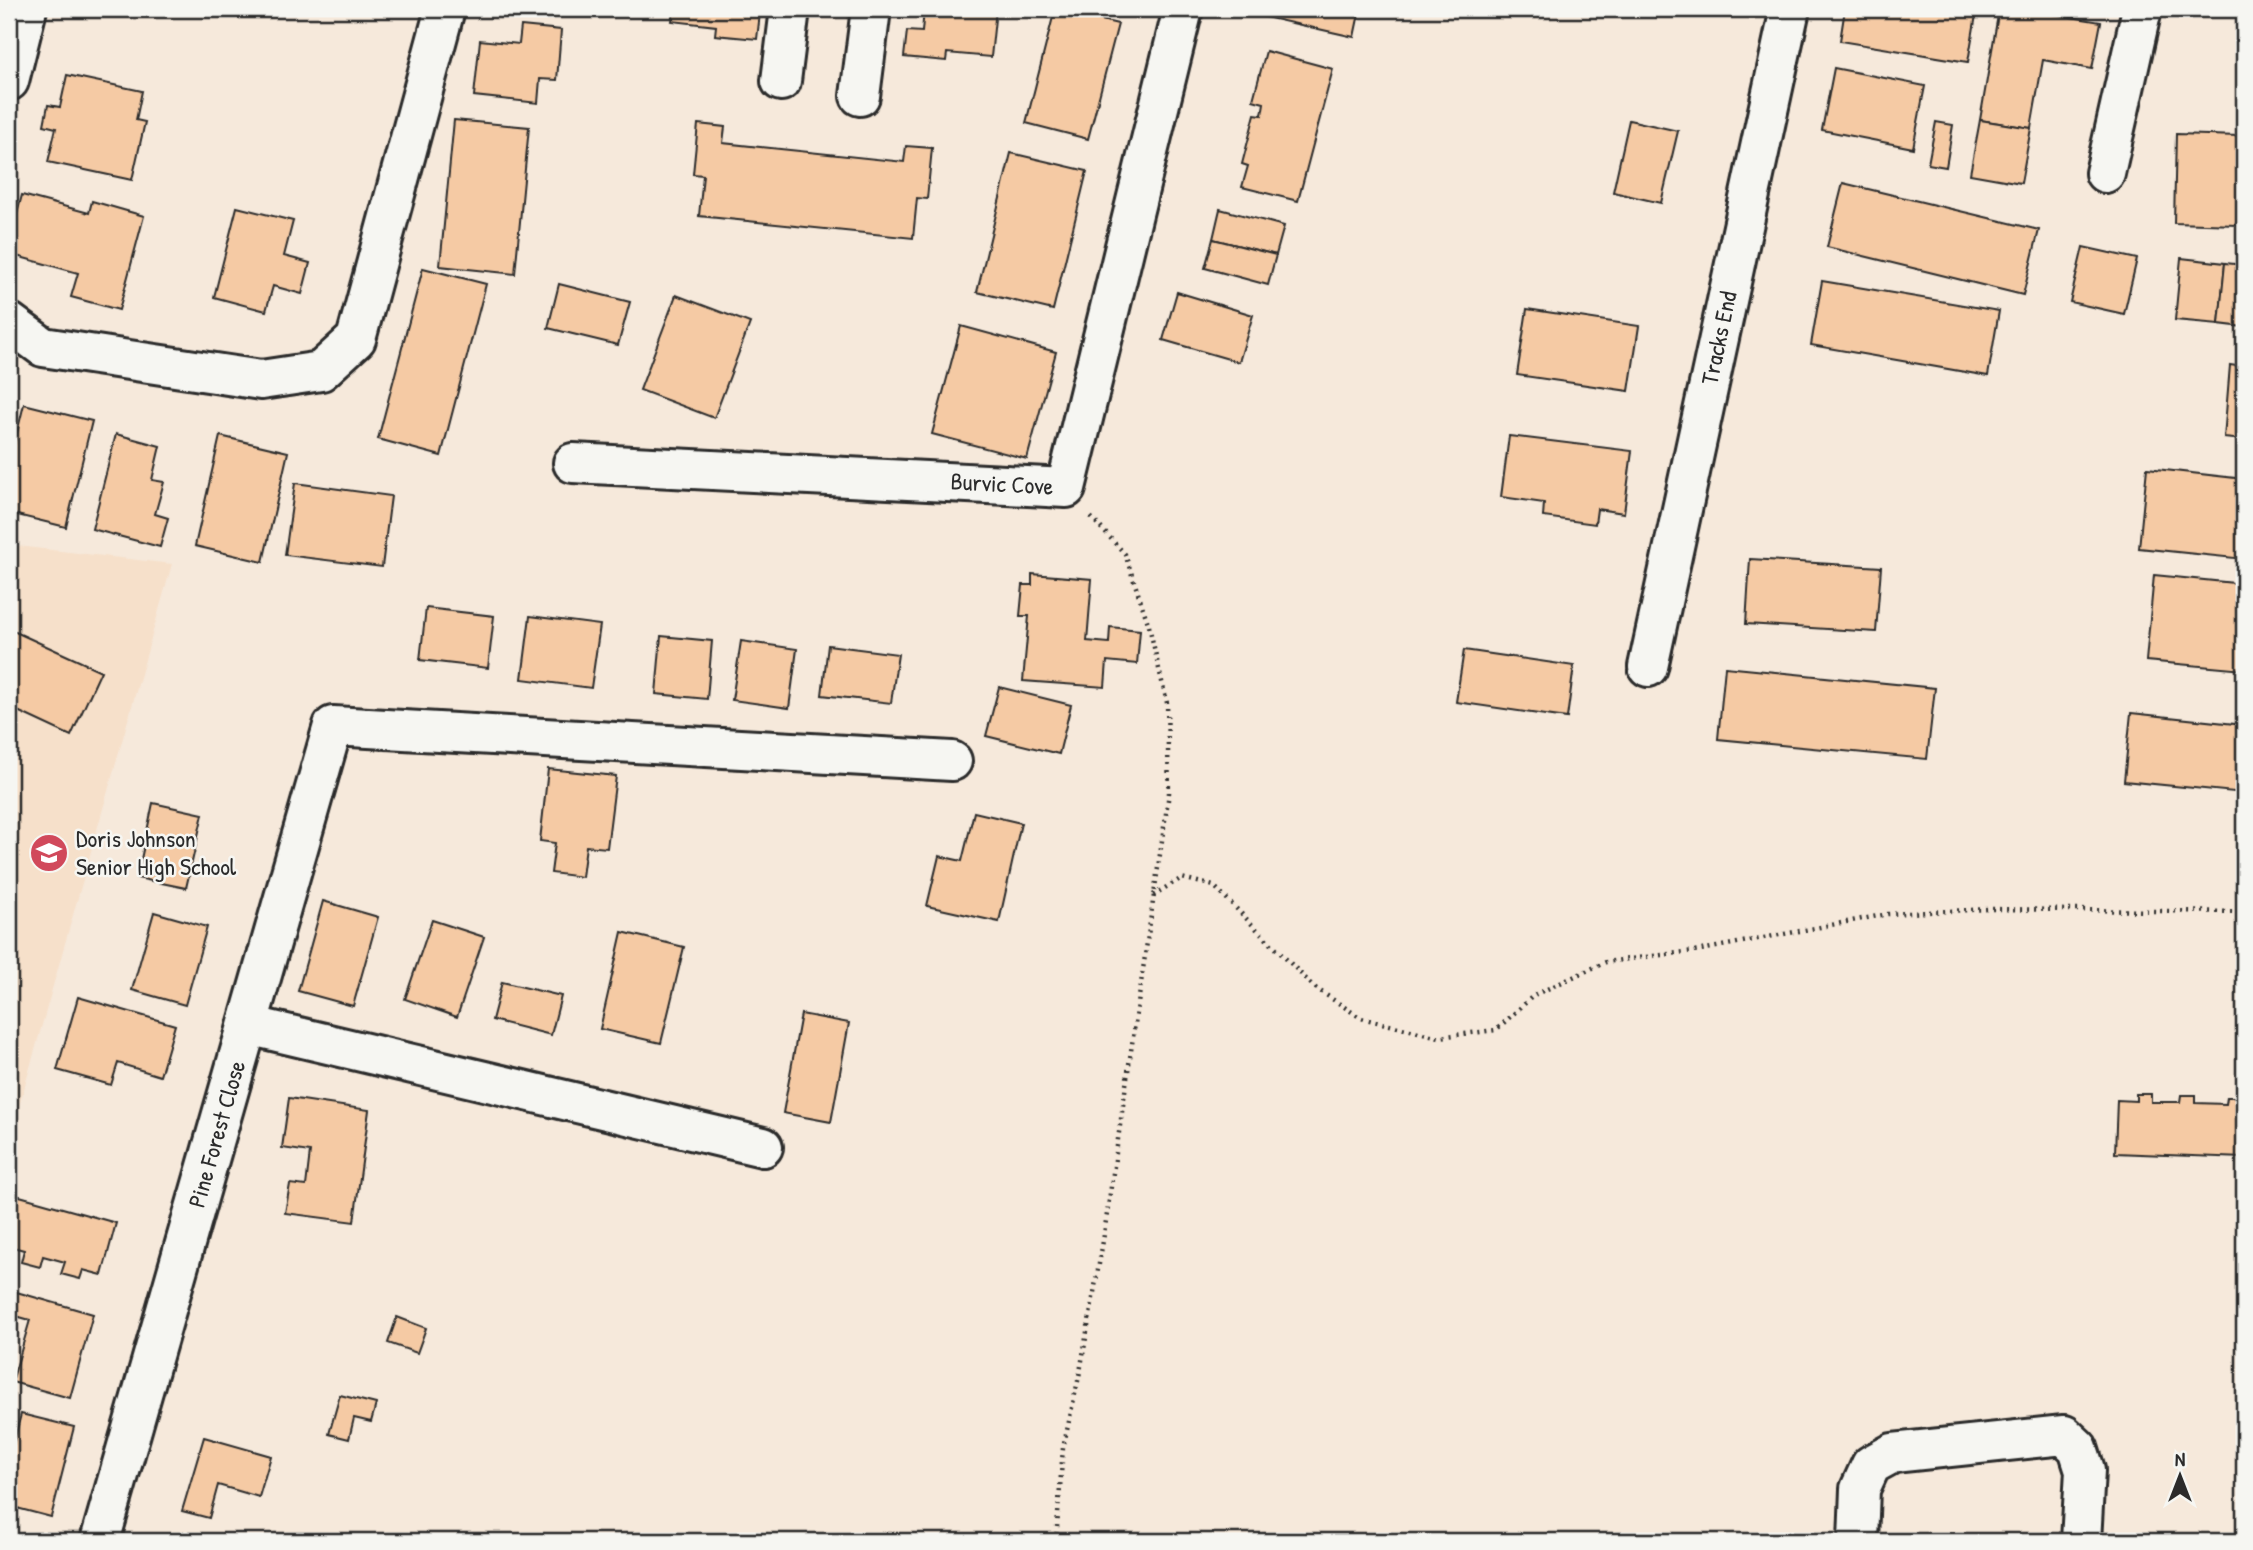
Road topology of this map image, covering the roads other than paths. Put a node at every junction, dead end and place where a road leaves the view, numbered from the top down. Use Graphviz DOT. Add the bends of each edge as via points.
graph roads {
  1 [pos="27,9"];
  2 [pos="445,9"];
  3 [pos="790,9"];
  4 [pos="871,9"];
  5 [pos="1183,9"];
  6 [pos="1790,9"];
  7 [pos="2142,9"];
  8 [pos="9,81"];
  9 [pos="780,82"];
  10 [pos="860,96"];
  11 [pos="2105,173"];
  12 [pos="9,322"];
  13 [pos="573,463"];
  14 [pos="1648,667"];
  15 [pos="952,761"];
  16 [pos="248,1025"];
  17 [pos="763,1147"];
  18 [pos="100,1541"];
  19 [pos="1857,1541"];
  20 [pos="2081,1541"];
  1 -- 8 [label="street"];
  2 -- 12 [label="street" via="356,339 321,371 261,380 43,347"];
  3 -- 9 [label="street"];
  4 -- 10 [label="street"];
  5 -- 13 [label="street, Burvic Cove" via="1066,488"];
  6 -- 14 [label="street, Tracks End"];
  7 -- 11 [label="street"];
  15 -- 16 [label="street, Pine Forest Close" via="333,726"];
  16 -- 17 [label="street"];
  16 -- 18 [label="street, Pine Forest Close"];
  19 -- 20 [label="street" via="1860,1489 1871,1465 1893,1453 2064,1435 2078,1448 2085,1470"];
}
